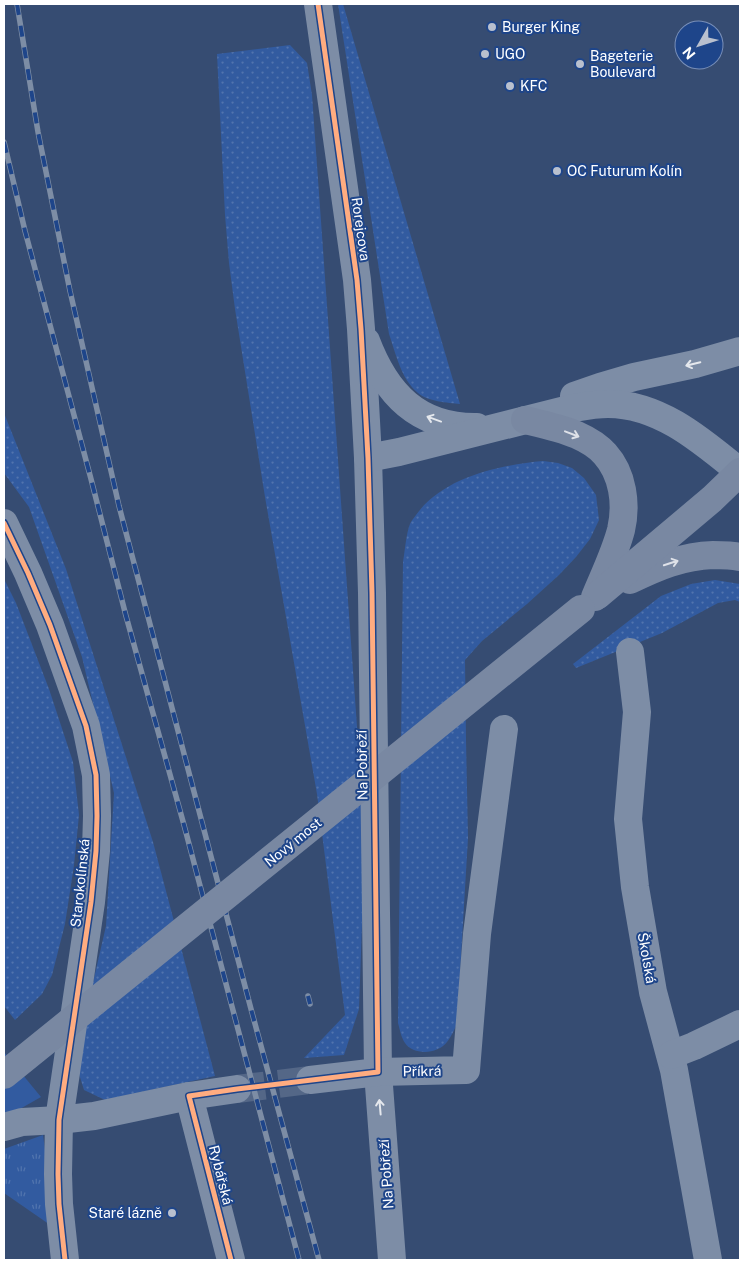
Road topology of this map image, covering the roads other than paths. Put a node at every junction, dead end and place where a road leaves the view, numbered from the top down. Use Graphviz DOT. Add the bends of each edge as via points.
graph roads {
  1 [pos="318,4"];
  2 [pos="361,329"];
  3 [pos="740,351"];
  4 [pos="525,420"];
  5 [pos="499,427"];
  6 [pos="368,458"];
  7 [pos="740,472"];
  8 [pos="4,523"];
  9 [pos="740,557"];
  10 [pos="588,603"];
  11 [pos="630,652"];
  12 [pos="504,729"];
  13 [pos="740,1024"];
  14 [pos="671,1055"];
  15 [pos="378,1072"];
  16 [pos="4,1074"];
  17 [pos="310,1080"];
  18 [pos="237,1089"];
  19 [pos="189,1096"];
  20 [pos="59,1120"];
  21 [pos="4,1127"];
  22 [pos="65,1260"];
  23 [pos="230,1260"];
  24 [pos="392,1260"];
  25 [pos="708,1260"];
  1 -- 2 [label="street, Rorejcova"];
  5 -- 2 [label="street, one-way" via="453,425 436,421 409,407 396,394 371,356"];
  2 -- 6 [label="street, Rorejcova"];
  3 -- 4 [label="street, one-way" via="600,387"];
  4 -- 5 [label="street"];
  4 -- 7 [label="street" via="592,404 626,406 663,418 685,430"];
  4 -- 10 [label="main road, one-way" via="576,434 592,444 605,454 621,484 621,528 616,546"];
  5 -- 6 [label="street"];
  6 -- 15 [label="street, Na Pobřeží"];
  7 -- 10 [label="main road"];
  8 -- 20 [label="street, Starokolínská" via="50,625 86,726 96,775 98,816 90,911"];
  10 -- 9 [label="main road, one-way" via="675,561 706,556"];
  10 -- 16 [label="main road, Nový most, bridge"];
  11 -- 14 [label="street, Školská" via="637,712 628,819 635,887 653,992"];
  12 -- 15 [label="street, Příkrá" via="477,934 466,1070"];
  13 -- 14 [label="street"];
  14 -- 25 [label="street, Školská"];
  15 -- 17 [label="street, Příkrá"];
  24 -- 15 [label="street, Na Pobřeží, one-way"];
  18 -- 19 [label="street"];
  19 -- 20 [label="street"];
  19 -- 23 [label="street, Rybářská"];
  20 -- 21 [label="street" via="22,1122"];
  20 -- 22 [label="street, Starokolínská" via="59,1204"];
}
